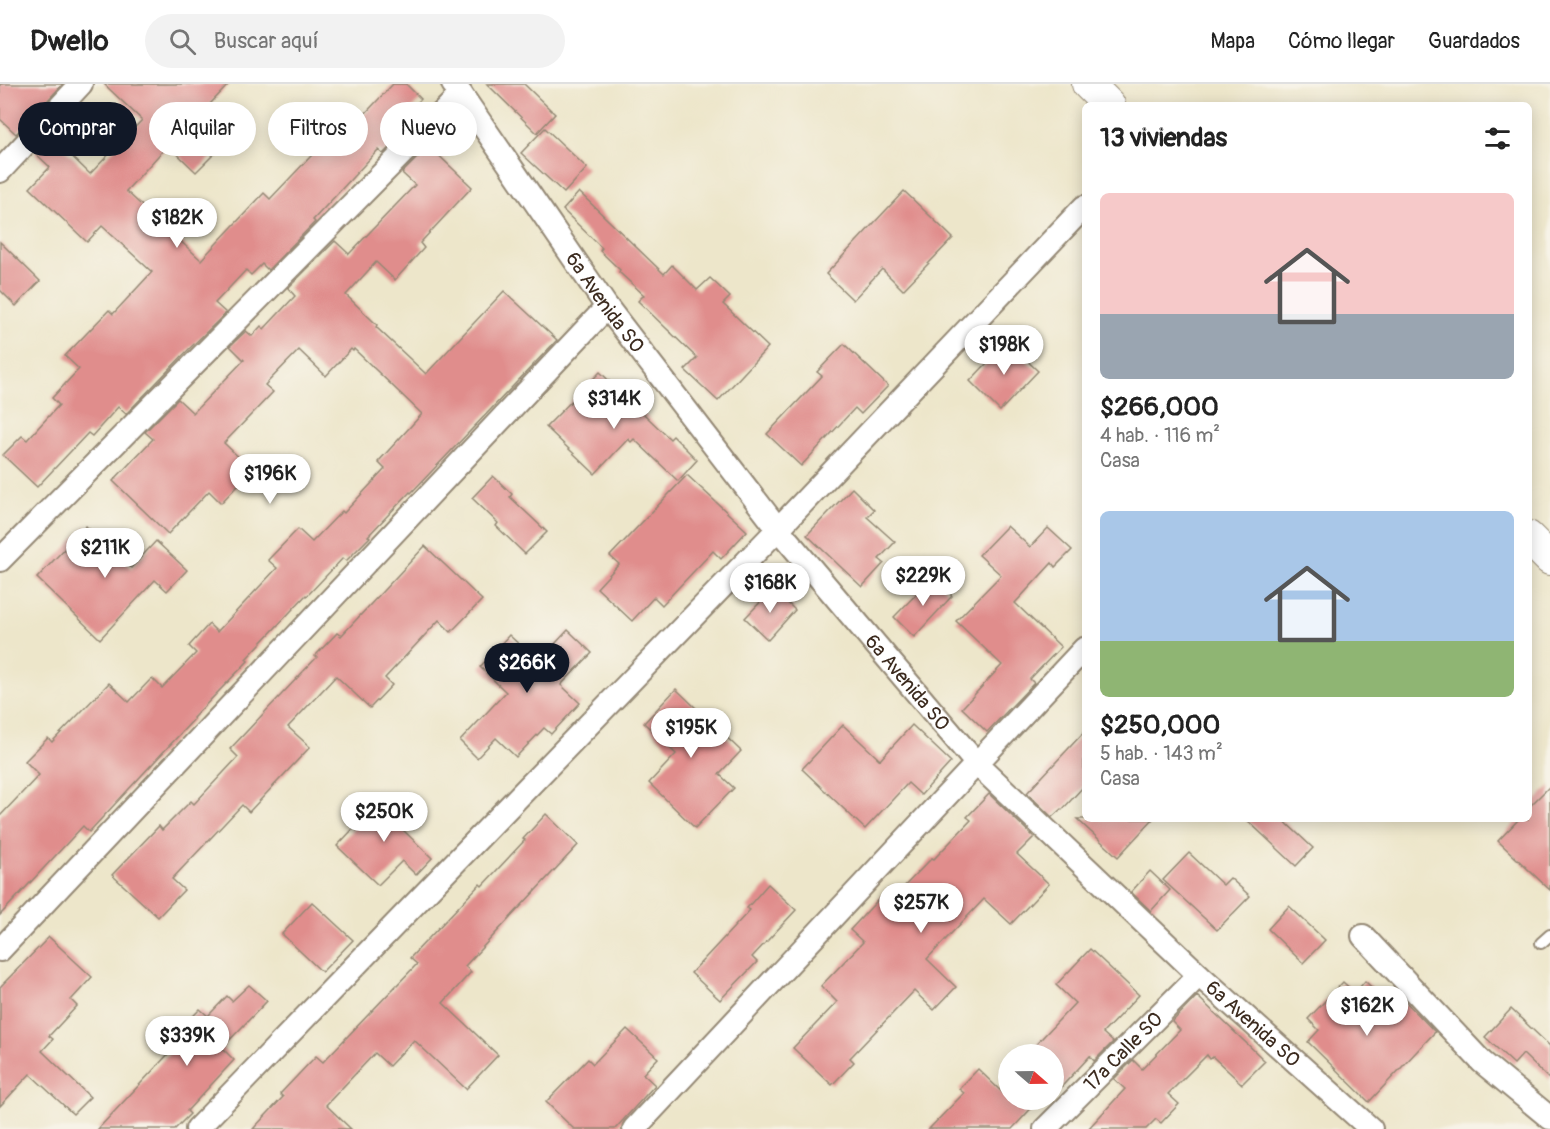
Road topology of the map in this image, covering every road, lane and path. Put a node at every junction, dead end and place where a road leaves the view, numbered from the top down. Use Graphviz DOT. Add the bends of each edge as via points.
graph roads {
  1 [pos="81,84"];
  2 [pos="1088,84"];
  3 [pos="457,89"];
  4 [pos="1106,102"];
  5 [pos="0,171"];
  6 [pos="1082,209"];
  7 [pos="607,307"];
  8 [pos="778,529"];
  9 [pos="1532,541"];
  10 [pos="1550,559"];
  11 [pos="0,560"];
  12 [pos="1082,651"];
  13 [pos="976,763"];
  14 [pos="1550,935"];
  15 [pos="1363,936"];
  16 [pos="1541,943"];
  17 [pos="0,950"];
  18 [pos="1199,975"];
  19 [pos="1550,1118"];
  20 [pos="197,1129"];
  21 [pos="634,1129"];
  22 [pos="1045,1129"];
  23 [pos="1371,1129"];
  1 -- 5 [label="street"];
  2 -- 4 [label="main road"];
  3 -- 7 [label="street, 6a Avenida SO"];
  3 -- 11 [label="street"];
  6 -- 8 [label="street"];
  7 -- 8 [label="street, 6a Avenida SO"];
  7 -- 17 [label="street"];
  8 -- 13 [label="street, 6a Avenida SO"];
  8 -- 20 [label="street"];
  9 -- 10 [label="main road"];
  12 -- 13 [label="street"];
  13 -- 18 [label="street, 6a Avenida SO"];
  13 -- 21 [label="street"];
  14 -- 16 [label="lane"];
  15 -- 19 [label="street" via="1482,1062"];
  18 -- 22 [label="street, 17a Calle SO"];
  18 -- 23 [label="street, 6a Avenida SO"];
}
